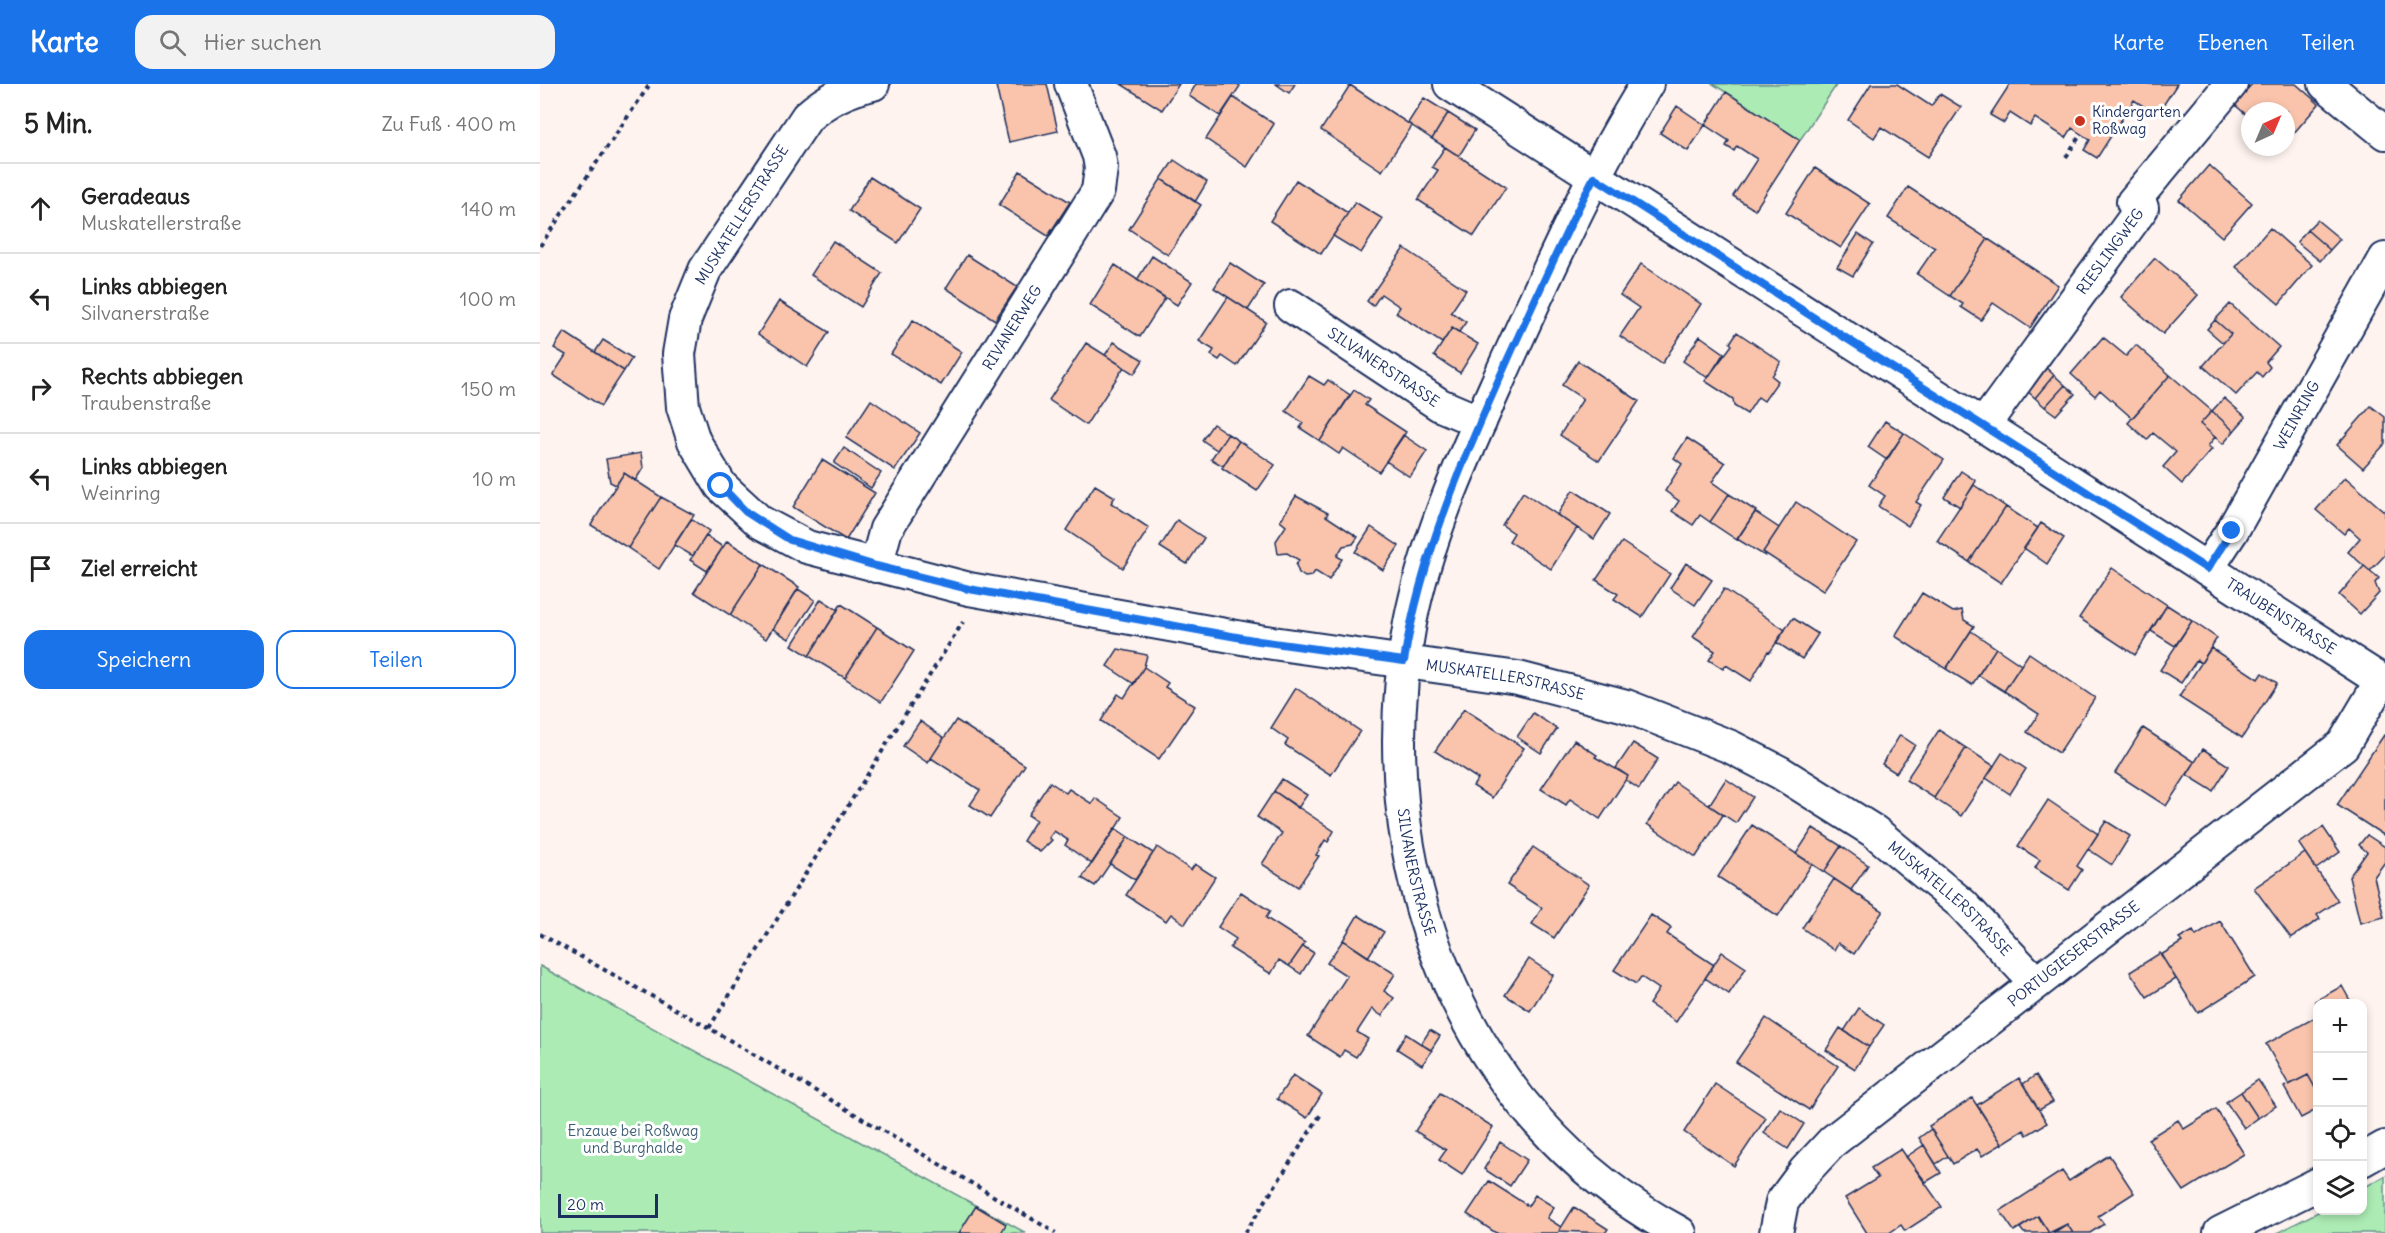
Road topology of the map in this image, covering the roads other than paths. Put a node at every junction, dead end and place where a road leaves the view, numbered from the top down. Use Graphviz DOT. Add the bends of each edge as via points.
graph roads {
  1 [pos="873,84"];
  2 [pos="1071,84"];
  3 [pos="1450,84"];
  4 [pos="1647,84"];
  5 [pos="2230,84"];
  6 [pos="2325,84"];
  7 [pos="2385,133"];
  8 [pos="1594,177"];
  9 [pos="2385,259"];
  10 [pos="1291,306"];
  11 [pos="1480,422"];
  12 [pos="1983,426"];
  13 [pos="876,566"];
  14 [pos="2207,569"];
  15 [pos="1404,661"];
  16 [pos="2383,682"];
  17 [pos="2036,983"];
  18 [pos="2385,1147"];
  19 [pos="2367,1157"];
  20 [pos="2313,1186"];
  21 [pos="1680,1233"];
  22 [pos="1776,1233"];
  23 [pos="2220,1233"];
  1 -- 13 [label="street, MUSKATELLERSTRASSE" via="822,103 794,134 697,286 685,319 679,372 683,407 694,441 711,472 733,499 790,540"];
  2 -- 13 [label="street, RIVANERWEG" via="1099,156 1098,191 886,529"];
  3 -- 8 [label="street, TRAUBENSTRASSE"];
  4 -- 8 [label="street, SILVANERSTRASSE"];
  5 -- 12 [label="street, RIESLINGWEG" via="2133,202 2142,208"];
  6 -- 7 [label="street"];
  8 -- 11 [label="street, SILVANERSTRASSE"];
  8 -- 12 [label="street, TRAUBENSTRASSE"];
  9 -- 14 [label="street, WEINRING"];
  10 -- 11 [label="street, SILVANERSTRASSE" via="1440,405"];
  11 -- 15 [label="street, SILVANERSTRASSE" via="1430,548 1410,621"];
  12 -- 14 [label="street, TRAUBENSTRASSE"];
  13 -- 15 [label="street, MUSKATELLERSTRASSE" via="969,589 1259,641"];
  14 -- 16 [label="street, TRAUBENSTRASSE"];
  15 -- 17 [label="street, MUSKATELLERSTRASSE" via="1518,678 1573,691 1668,721 1741,752 1829,801 1920,867 2001,943"];
  15 -- 21 [label="street, SILVANERSTRASSE" via="1399,751 1406,838 1426,926 1447,982 1496,1069 1532,1114 1616,1192"];
  16 -- 17 [label="street, PORTUGIESERSTRASSE" via="2343,745"];
  17 -- 22 [label="street, PORTUGIESERSTRASSE" via="1833,1141 1782,1203"];
  18 -- 19 [label="street"];
  20 -- 23 [label="street"];
}
